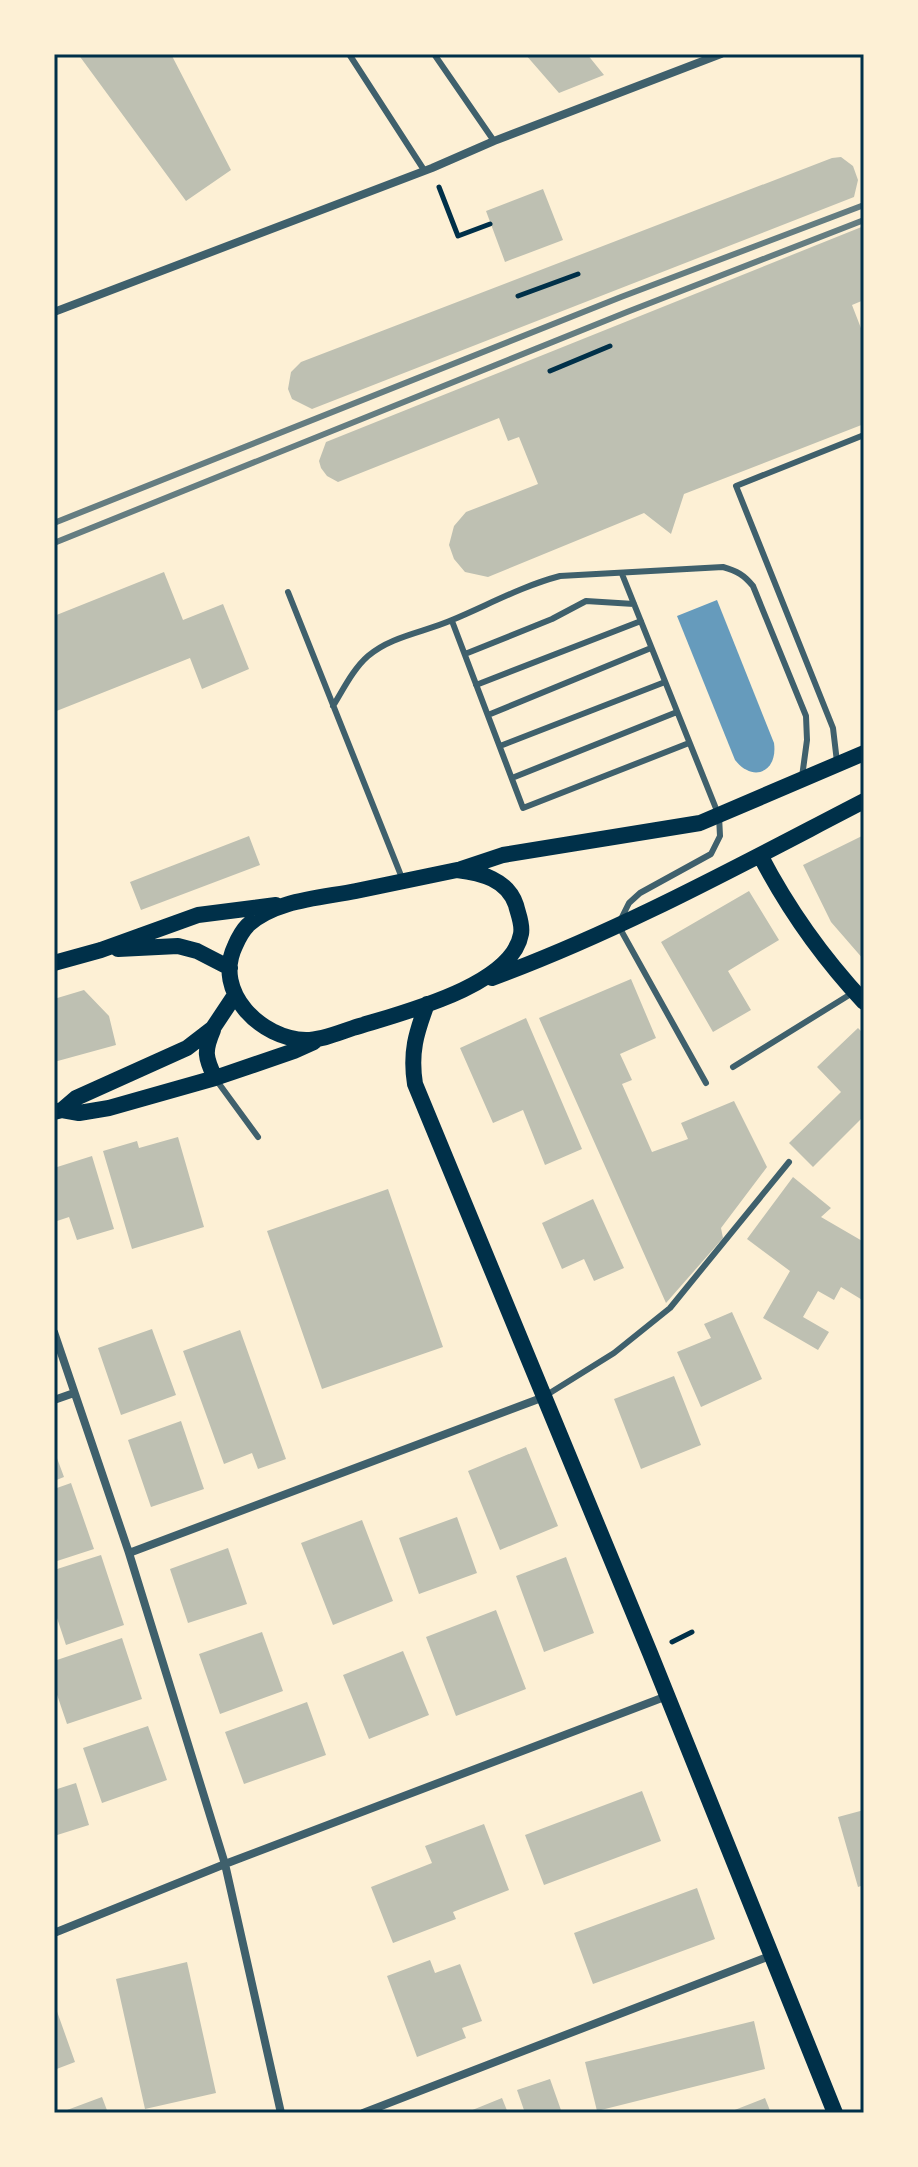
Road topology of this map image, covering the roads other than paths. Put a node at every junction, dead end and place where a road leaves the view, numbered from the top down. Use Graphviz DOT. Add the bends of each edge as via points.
graph roads {
  1 [pos="349,54"];
  2 [pos="434,54"];
  3 [pos="721,54"];
  4 [pos="494,141"];
  5 [pos="428,169"];
  6 [pos="54,312"];
  7 [pos="864,435"];
  8 [pos="622,574"];
  9 [pos="288,592"];
  10 [pos="634,604"];
  11 [pos="452,621"];
  12 [pos="641,621"];
  13 [pos="651,648"];
  14 [pos="465,654"];
  15 [pos="665,682"];
  16 [pos="476,685"];
  17 [pos="333,706"];
  18 [pos="677,712"];
  19 [pos="488,715"];
  20 [pos="689,743"];
  21 [pos="500,746"];
  22 [pos="864,753"];
  23 [pos="838,765"];
  24 [pos="512,778"];
  25 [pos="802,779"];
  26 [pos="864,801"];
  27 [pos="719,816"];
  28 [pos="760,855"];
  29 [pos="457,870"];
  30 [pos="403,881"];
  31 [pos="295,903"];
  32 [pos="618,925"];
  33 [pos="101,950"];
  34 [pos="54,963"];
  35 [pos="230,968"];
  36 [pos="479,983"];
  37 [pos="235,995"];
  38 [pos="859,997"];
  39 [pos="427,1004"];
  40 [pos="213,1028"];
  41 [pos="323,1038"];
  42 [pos="733,1067"];
  43 [pos="215,1078"];
  44 [pos="706,1083"];
  45 [pos="58,1111"];
  46 [pos="258,1137"];
  47 [pos="789,1162"];
  48 [pos="54,1332"];
  49 [pos="74,1393"];
  50 [pos="545,1396"];
  51 [pos="54,1400"];
  52 [pos="129,1553"];
  53 [pos="667,1696"];
  54 [pos="225,1864"];
  55 [pos="54,1933"];
  56 [pos="770,1956"];
  57 [pos="281,2113"];
  58 [pos="363,2113"];
  59 [pos="835,2113"];
  1 -- 5 [label="lane"];
  2 -- 4 [label="lane"];
  3 -- 4 [label="street"];
  4 -- 5 [label="street"];
  5 -- 6 [label="street"];
  7 -- 23 [label="lane" via="736,486 833,728"];
  8 -- 10 [label="lane"];
  8 -- 11 [label="lane" via="549,579"];
  8 -- 25 [label="lane" via="723,567 746,577 806,716"];
  9 -- 17 [label="lane"];
  10 -- 12 [label="lane"];
  10 -- 14 [label="lane" via="586,601"];
  11 -- 14 [label="lane"];
  11 -- 17 [label="lane" via="391,642 366,657"];
  12 -- 13 [label="lane"];
  12 -- 16 [label="lane"];
  13 -- 15 [label="lane"];
  13 -- 19 [label="lane"];
  14 -- 16 [label="lane"];
  15 -- 18 [label="lane"];
  15 -- 21 [label="lane"];
  16 -- 19 [label="lane"];
  17 -- 30 [label="lane"];
  18 -- 20 [label="lane"];
  18 -- 24 [label="lane"];
  19 -- 21 [label="lane"];
  20 -- 24 [label="lane" via="523,808"];
  20 -- 27 [label="lane"];
  21 -- 24 [label="lane"];
  22 -- 23 [label="main road"];
  23 -- 25 [label="main road"];
  25 -- 27 [label="main road"];
  26 -- 28 [label="main road"];
  27 -- 29 [label="main road" via="503,855"];
  27 -- 32 [label="lane" via="720,836 711,854 640,893"];
  28 -- 32 [label="main road"];
  28 -- 38 [label="main road" via="806,932"];
  29 -- 30 [label="main road"];
  29 -- 36 [label="main road" via="499,882 513,897 521,921 522,932 510,958"];
  30 -- 31 [label="main road"];
  31 -- 33 [label="main road" via="198,915"];
  31 -- 35 [label="main road" via="268,911 247,926 230,955"];
  32 -- 36 [label="main road"];
  32 -- 44 [label="lane"];
  33 -- 34 [label="main road"];
  33 -- 35 [label="main road" via="178,946"];
  35 -- 37 [label="main road"];
  36 -- 39 [label="main road"];
  37 -- 40 [label="main road"];
  37 -- 41 [label="main road" via="248,1013 275,1032 290,1038"];
  38 -- 42 [label="lane"];
  39 -- 41 [label="main road"];
  39 -- 50 [label="main road" via="415,1037 415,1084"];
  40 -- 43 [label="main road" via="206,1053"];
  40 -- 45 [label="main road" via="187,1048"];
  41 -- 43 [label="main road"];
  43 -- 45 [label="main road" via="109,1108"];
  43 -- 46 [label="lane"];
  47 -- 50 [label="lane" via="670,1308 614,1353"];
  48 -- 49 [label="street"];
  49 -- 51 [label="street"];
  49 -- 52 [label="street"];
  50 -- 52 [label="street"];
  50 -- 53 [label="main road"];
  52 -- 54 [label="street"];
  53 -- 54 [label="street"];
  53 -- 56 [label="main road"];
  54 -- 55 [label="street"];
  54 -- 57 [label="street"];
  56 -- 58 [label="street"];
  56 -- 59 [label="main road"];
}
